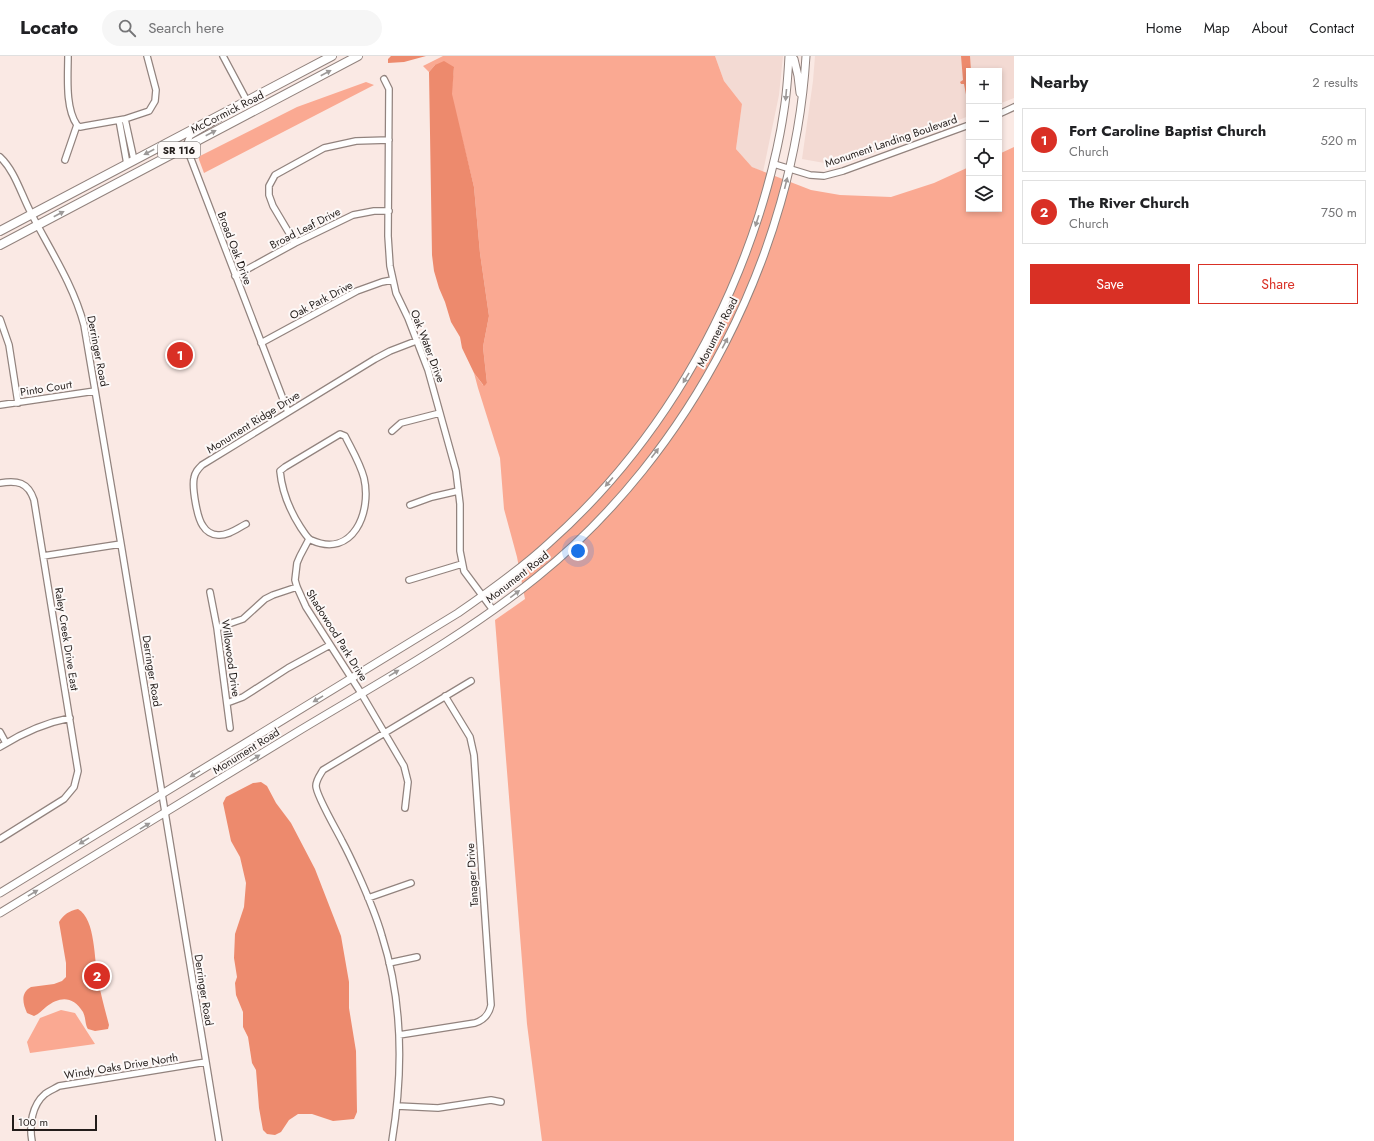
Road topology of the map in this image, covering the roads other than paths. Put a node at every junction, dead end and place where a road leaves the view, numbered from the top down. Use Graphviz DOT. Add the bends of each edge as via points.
graph roads {
  1 [pos="68,56"];
  2 [pos="147,56"];
  3 [pos="223,56"];
  4 [pos="332,56"];
  5 [pos="358,56"];
  6 [pos="790,56"];
  7 [pos="806,56"];
  8 [pos="384,79"];
  9 [pos="247,101"];
  10 [pos="1014,107"];
  11 [pos="230,110"];
  12 [pos="801,112"];
  13 [pos="1002,113"];
  14 [pos="122,120"];
  15 [pos="77,125"];
  16 [pos="966,126"];
  17 [pos="389,140"];
  18 [pos="186,146"];
  19 [pos="0,157"];
  20 [pos="65,160"];
  21 [pos="130,162"];
  22 [pos="774,164"];
  23 [pos="790,169"];
  24 [pos="388,211"];
  25 [pos="32,214"];
  26 [pos="38,225"];
  27 [pos="0,231"];
  28 [pos="295,243"];
  29 [pos="0,245"];
  30 [pos="235,276"];
  31 [pos="392,280"];
  32 [pos="0,319"];
  33 [pos="416,341"];
  34 [pos="261,343"];
  35 [pos="95,391"];
  36 [pos="18,403"];
  37 [pos="0,406"];
  38 [pos="288,412"];
  39 [pos="440,413"];
  40 [pos="392,431"];
  41 [pos="0,483"];
  42 [pos="458,491"];
  43 [pos="410,505"];
  44 [pos="246,524"];
  45 [pos="309,539"];
  46 [pos="121,544"];
  47 [pos="43,556"];
  48 [pos="462,564"];
  49 [pos="409,580"];
  50 [pos="297,587"];
  51 [pos="210,592"];
  52 [pos="482,597"];
  53 [pos="493,610"];
  54 [pos="217,628"];
  55 [pos="330,645"];
  56 [pos="352,679"];
  57 [pos="471,681"];
  58 [pos="361,693"];
  59 [pos="445,696"];
  60 [pos="227,703"];
  61 [pos="70,718"];
  62 [pos="230,728"];
  63 [pos="0,732"];
  64 [pos="384,734"];
  65 [pos="6,743"];
  66 [pos="0,747"];
  67 [pos="162,794"];
  68 [pos="405,808"];
  69 [pos="165,813"];
  70 [pos="0,839"];
  71 [pos="411,883"];
  72 [pos="0,893"];
  73 [pos="368,898"];
  74 [pos="0,913"];
  75 [pos="417,957"];
  76 [pos="389,963"];
  77 [pos="399,1035"];
  78 [pos="206,1062"];
  79 [pos="501,1102"];
  80 [pos="397,1106"];
  81 [pos="32,1141"];
  82 [pos="219,1141"];
  83 [pos="392,1141"];
  1 -- 15 [label="street" via="70,105"];
  2 -- 14 [label="street" via="155,81 155,101 147,113"];
  3 -- 9 [label="street"];
  4 -- 9 [label="main road, McCormick Road / SR 116"];
  18 -- 5 [label="main road, McCormick Road / SR 116, one-way"];
  6 -- 12 [label="main road" via="794,59 798,76"];
  6 -- 22 [label="main road, Monument Road, one-way"];
  7 -- 12 [label="main road, Monument Road"];
  8 -- 17 [label="street, Oak Water Drive" via="389,89"];
  9 -- 11 [label="main road, McCormick Road / SR 116"];
  10 -- 13 [label="street"];
  11 -- 18 [label="street" via="216,122 190,136"];
  11 -- 21 [label="main road, McCormick Road / SR 116, one-way"];
  12 -- 23 [label="main road, Monument Road"];
  14 -- 15 [label="street" via="80,127"];
  14 -- 21 [label="street"];
  15 -- 20 [label="street"];
  16 -- 23 [label="street, Monument Landing Boulevard" via="824,176"];
  17 -- 24 [label="street, Oak Water Drive"];
  17 -- 28 [label="street" via="343,143 324,148 275,175 270,182 269,195"];
  26 -- 18 [label="main road, McCormick Road / SR 116, one-way"];
  18 -- 30 [label="street, Broad Oak Drive"];
  19 -- 25 [label="street, Derringer Road" via="8,165"];
  21 -- 25 [label="main road, McCormick Road / SR 116"];
  22 -- 23 [label="street, Monument Landing Boulevard"];
  22 -- 52 [label="main road, Monument Road, one-way" via="749,247 733,286 698,357 674,397 637,448 588,506 532,558"];
  53 -- 23 [label="main road, Monument Road, one-way" via="540,575 595,523 646,466 678,422 737,321 770,238"];
  24 -- 28 [label="street, Broad Leaf Drive" via="353,215"];
  24 -- 31 [label="street, Oak Water Drive"];
  25 -- 26 [label="street, Derringer Road"];
  25 -- 27 [label="main road, McCormick Road / SR 116"];
  26 -- 29 [label="main road, McCormick Road / SR 116"];
  26 -- 35 [label="street, Derringer Road" via="79,307"];
  28 -- 30 [label="street, Broad Leaf Drive"];
  30 -- 34 [label="street, Broad Oak Drive"];
  31 -- 33 [label="street, Oak Water Drive"];
  31 -- 34 [label="street, Oak Park Drive" via="357,291"];
  32 -- 36 [label="street" via="9,345"];
  33 -- 38 [label="street, Monument Ridge Drive" via="390,350"];
  33 -- 39 [label="street, Oak Water Drive" via="428,370"];
  34 -- 38 [label="street, Broad Oak Drive"];
  35 -- 36 [label="street, Pinto Court"];
  35 -- 46 [label="street, Derringer Road"];
  36 -- 37 [label="street, Pinto Court"];
  38 -- 44 [label="street, Monument Ridge Drive" via="202,465 196,472 196,497 202,526 213,534 224,535"];
  39 -- 40 [label="street" via="401,423"];
  39 -- 42 [label="street, Oak Water Drive" via="456,471"];
  41 -- 47 [label="street, Raley Creek Drive East" via="21,483 32,494"];
  42 -- 43 [label="street"];
  42 -- 48 [label="street, Oak Water Drive"];
  45 -- 45 [label="street" via="322,544 342,541 354,533 361,522 366,494 362,474 345,436 340,434 280,471 289,508"];
  45 -- 50 [label="street, Shadowood Park Drive" via="297,563"];
  46 -- 47 [label="street"];
  46 -- 67 [label="street, Derringer Road"];
  47 -- 61 [label="street, Raley Creek Drive East"];
  48 -- 49 [label="street"];
  48 -- 52 [label="street, Oak Water Drive"];
  50 -- 54 [label="street" via="269,597 243,619"];
  50 -- 55 [label="street, Shadowood Park Drive" via="306,607"];
  51 -- 54 [label="street, Willowood Drive"];
  52 -- 53 [label="street, Oak Water Drive"];
  52 -- 56 [label="main road, Monument Road"];
  58 -- 53 [label="main road, Monument Road, one-way"];
  54 -- 60 [label="street, Willowood Drive"];
  55 -- 56 [label="street, Shadowood Park Drive"];
  55 -- 60 [label="street" via="243,697"];
  56 -- 58 [label="street, Shadowood Park Drive"];
  56 -- 67 [label="main road, Monument Road, one-way"];
  57 -- 59 [label="street"];
  58 -- 64 [label="street, Shadowood Park Drive"];
  69 -- 58 [label="main road, Monument Road, one-way"];
  59 -- 64 [label="street"];
  59 -- 77 [label="street, Tanager Drive" via="470,737 474,755 491,1005 488,1015 480,1021"];
  60 -- 62 [label="street, Willowood Drive"];
  61 -- 65 [label="street" via="31,730"];
  61 -- 70 [label="street, Raley Creek Drive East" via="78,771 74,787 64,799"];
  63 -- 65 [label="street"];
  64 -- 68 [label="street, Shadowood Park Drive" via="407,774"];
  64 -- 73 [label="street" via="323,770 318,777 316,788"];
  65 -- 66 [label="street"];
  67 -- 69 [label="street, Derringer Road"];
  67 -- 72 [label="main road, Monument Road, one-way"];
  74 -- 69 [label="main road, Monument Road, one-way"];
  69 -- 78 [label="street, Derringer Road"];
  71 -- 73 [label="street"];
  73 -- 76 [label="street"];
  75 -- 76 [label="street"];
  76 -- 77 [label="street"];
  77 -- 80 [label="street" via="400,1074"];
  78 -- 81 [label="street, Windy Oaks Drive North" via="59,1086 39,1101 32,1116"];
  78 -- 82 [label="street, Derringer Road"];
  79 -- 80 [label="street" via="491,1100 438,1108"];
  80 -- 83 [label="street"];
}
